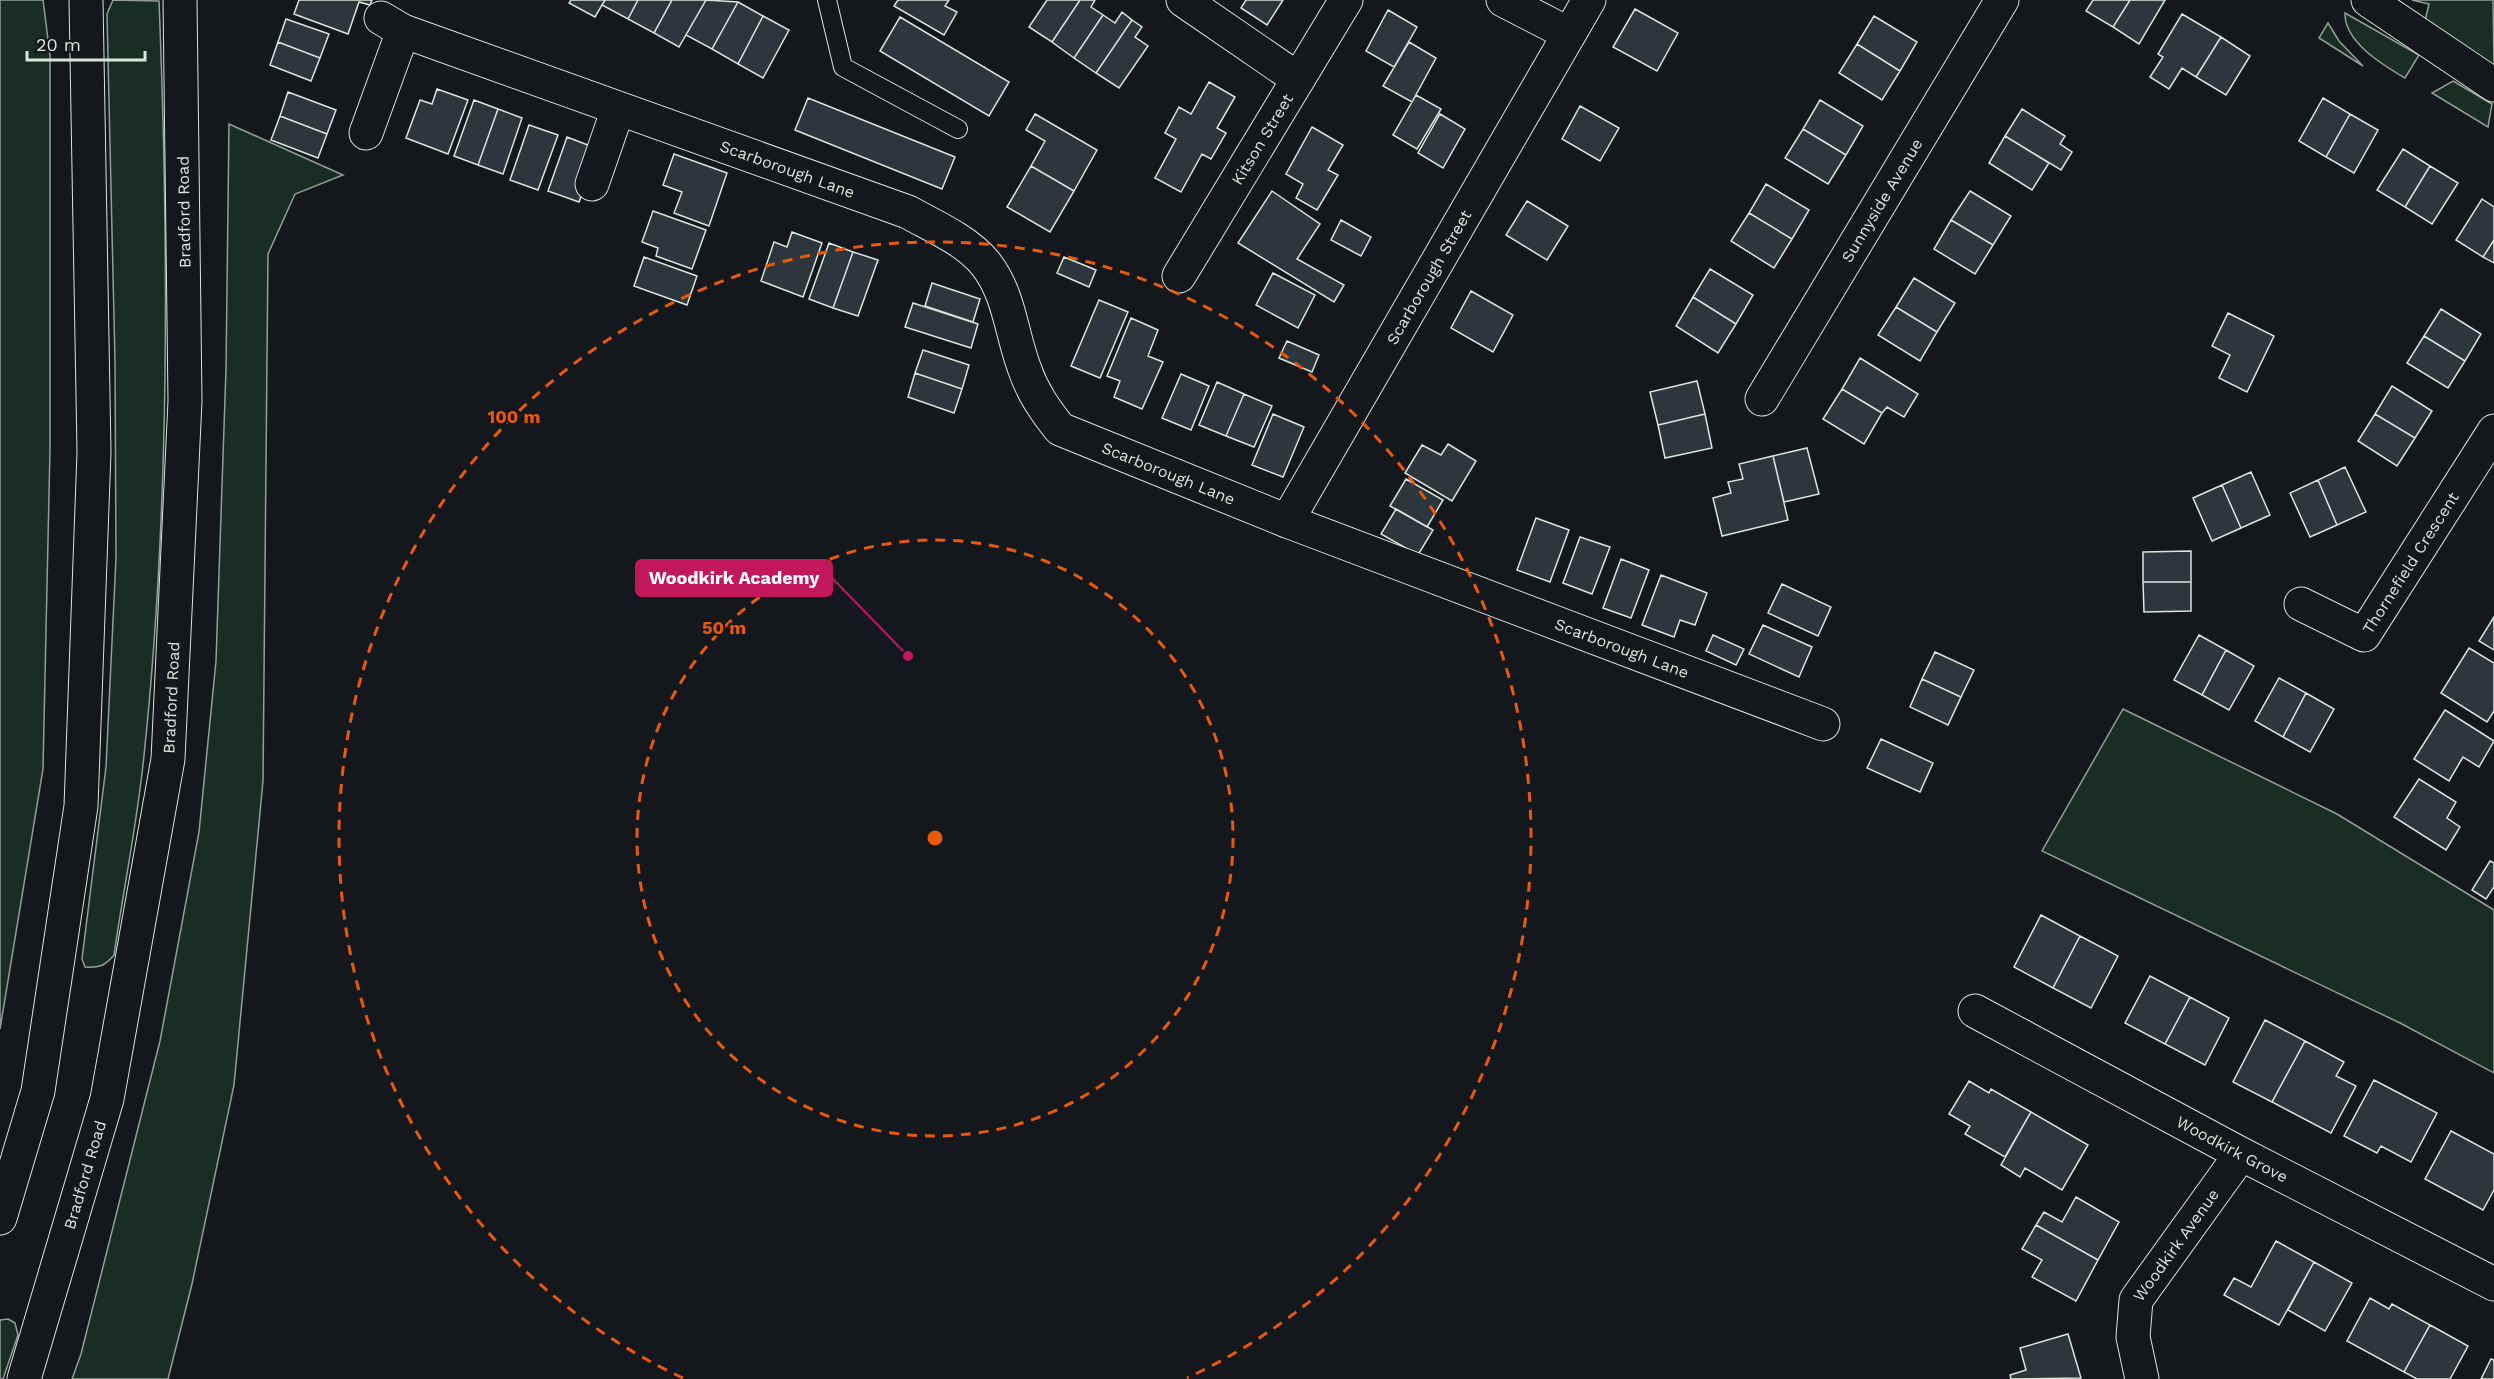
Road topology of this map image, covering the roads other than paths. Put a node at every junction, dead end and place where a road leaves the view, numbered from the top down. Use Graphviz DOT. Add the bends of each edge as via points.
graph roads {
  1 [pos="86,0"];
  2 [pos="180,0"];
  3 [pos="827,0"];
  4 [pos="1183,0"];
  5 [pos="1347,0"];
  6 [pos="1503,0"];
  7 [pos="1589,0"];
  8 [pos="2002,0"];
  9 [pos="2368,0"];
  10 [pos="1569,34"];
  11 [pos="1298,79"];
  12 [pos="2494,85"];
  13 [pos="618,109"];
  14 [pos="958,129"];
  15 [pos="366,133"];
  16 [pos="592,184"];
  17 [pos="1179,276"];
  18 [pos="1761,399"];
  19 [pos="2494,431"];
  20 [pos="1287,521"];
  21 [pos="2301,604"];
  22 [pos="1823,724"];
  23 [pos="1975,1011"];
  24 [pos="2241,1154"];
  25 [pos="0,1218"];
  26 [pos="2494,1284"];
  27 [pos="24,1379"];
  28 [pos="2142,1379"];
  1 -- 25 [label="street" via="94,452 81,806 38,1091"];
  2 -- 27 [label="street, Bradford Road" via="186,401 168,759 107,1099"];
  3 -- 14 [label="lane" via="843,67"];
  4 -- 11 [label="street"];
  5 -- 11 [label="street, Kitson Street"];
  6 -- 10 [label="street"];
  7 -- 10 [label="street, Scarborough Street"];
  8 -- 18 [label="street, Sunnyside Avenue"];
  9 -- 12 [label="street"];
  10 -- 20 [label="street, Scarborough Street"];
  11 -- 17 [label="street, Kitson Street"];
  13 -- 15 [label="street, Scarborough Lane" via="392,25"];
  13 -- 16 [label="street"];
  13 -- 20 [label="street, Scarborough Lane" via="908,212 950,235 984,262 1004,295 1028,378 1039,404 1060,429"];
  19 -- 21 [label="street, Thornefield Crescent" via="2364,635"];
  20 -- 22 [label="street, Scarborough Lane"];
  23 -- 24 [label="street, Woodkirk Grove"];
  24 -- 26 [label="street, Woodkirk Grove"];
  24 -- 28 [label="street, Woodkirk Avenue" via="2136,1300 2133,1337"];
}
